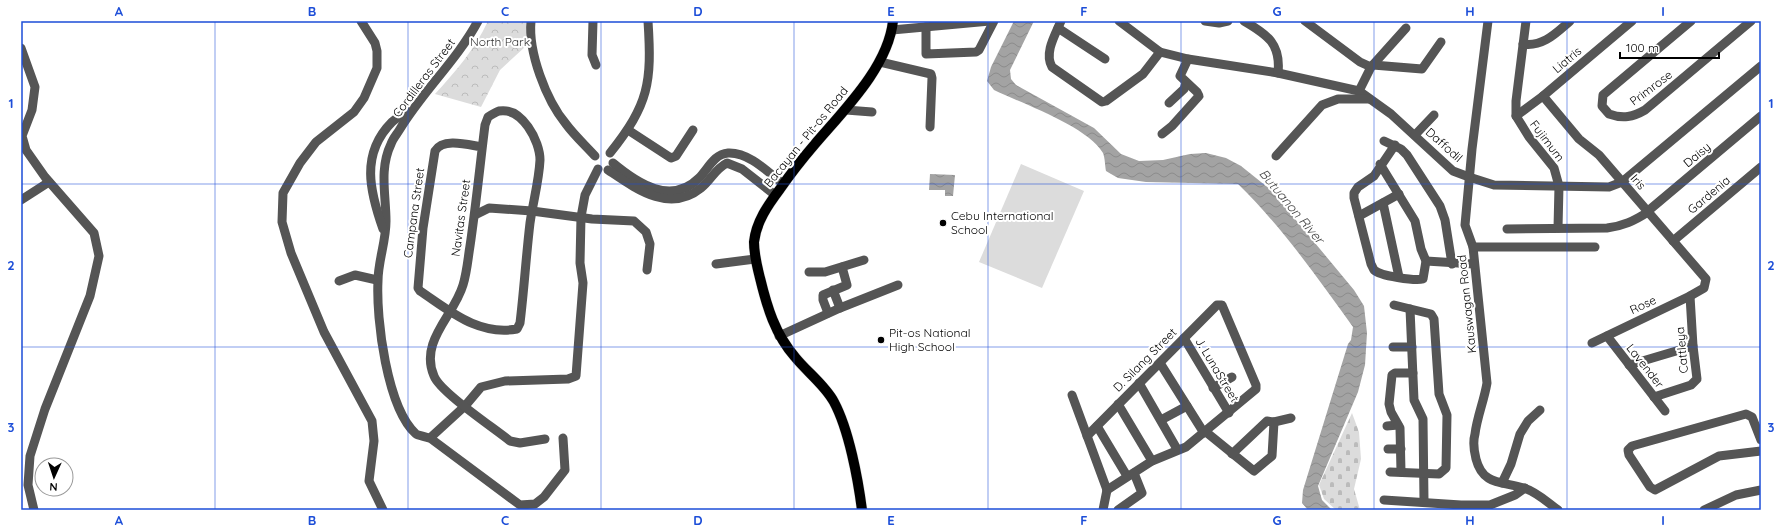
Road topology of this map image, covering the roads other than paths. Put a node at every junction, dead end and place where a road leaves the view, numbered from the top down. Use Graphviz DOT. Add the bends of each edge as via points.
graph roads {
  1 [pos="361,21"];
  2 [pos="478,21"];
  3 [pos="531,21"];
  4 [pos="593,21"];
  5 [pos="648,21"];
  6 [pos="990,21"];
  7 [pos="994,21"];
  8 [pos="1119,21"];
  9 [pos="1205,21"];
  10 [pos="1228,21"];
  11 [pos="1244,21"];
  12 [pos="1305,21"];
  13 [pos="1488,21"];
  14 [pos="1526,21"];
  15 [pos="1570,21"];
  16 [pos="1632,21"];
  17 [pos="1691,21"];
  18 [pos="1751,21"];
  19 [pos="1059,24"];
  20 [pos="892,25"];
  21 [pos="926,27"];
  22 [pos="1406,28"];
  23 [pos="1441,42"];
  24 [pos="1523,44"];
  25 [pos="21,48"];
  26 [pos="1160,52"];
  27 [pos="1105,59"];
  28 [pos="1188,59"];
  29 [pos="880,62"];
  30 [pos="596,65"];
  31 [pos="1372,66"];
  32 [pos="1761,66"];
  33 [pos="1278,73"];
  34 [pos="1186,83"];
  35 [pos="1359,91"];
  36 [pos="1543,96"];
  37 [pos="1369,99"];
  38 [pos="1169,103"];
  39 [pos="412,109"];
  40 [pos="846,110"];
  41 [pos="872,112"];
  42 [pos="1434,115"];
  43 [pos="1516,116"];
  44 [pos="1761,116"];
  45 [pos="930,127"];
  46 [pos="628,130"];
  47 [pos="693,130"];
  48 [pos="1162,134"];
  49 [pos="1415,135"];
  50 [pos="1384,141"];
  51 [pos="1394,145"];
  52 [pos="482,147"];
  53 [pos="610,153"];
  54 [pos="595,156"];
  55 [pos="1276,156"];
  56 [pos="748,158"];
  57 [pos="1380,164"];
  58 [pos="611,166"];
  59 [pos="1761,167"];
  60 [pos="598,169"];
  61 [pos="742,169"];
  62 [pos="1469,177"];
  63 [pos="49,182"];
  64 [pos="1622,182"];
  65 [pos="783,184"];
  66 [pos="1559,186"];
  67 [pos="643,188"];
  68 [pos="1399,194"];
  69 [pos="775,195"];
  70 [pos="21,200"];
  71 [pos="477,202"];
  72 [pos="1383,203"];
  73 [pos="489,208"];
  74 [pos="532,211"];
  75 [pos="1648,212"];
  76 [pos="475,215"];
  77 [pos="1359,216"];
  78 [pos="581,217"];
  79 [pos="1558,228"];
  80 [pos="1507,229"];
  81 [pos="385,234"];
  82 [pos="1673,241"];
  83 [pos="1473,247"];
  84 [pos="1595,247"];
  85 [pos="755,259"];
  86 [pos="864,260"];
  87 [pos="1426,261"];
  88 [pos="716,264"];
  89 [pos="1452,264"];
  90 [pos="1474,264"];
  91 [pos="842,267"];
  92 [pos="647,270"];
  93 [pos="809,272"];
  94 [pos="1399,276"];
  95 [pos="378,280"];
  96 [pos="339,281"];
  97 [pos="898,285"];
  98 [pos="1704,288"];
  99 [pos="833,290"];
  100 [pos="1690,296"];
  101 [pos="1394,305"];
  102 [pos="840,308"];
  103 [pos="1410,309"];
  104 [pos="451,312"];
  105 [pos="828,313"];
  106 [pos="780,336"];
  107 [pos="1607,336"];
  108 [pos="1184,338"];
  109 [pos="1592,343"];
  110 [pos="1692,346"];
  111 [pos="1393,347"];
  112 [pos="1412,347"];
  113 [pos="1160,362"];
  114 [pos="1629,365"];
  115 [pos="1413,373"];
  116 [pos="1232,377"];
  117 [pos="1139,383"];
  118 [pos="1213,388"];
  119 [pos="1072,395"];
  120 [pos="1654,397"];
  121 [pos="1118,404"];
  122 [pos="465,406"];
  123 [pos="1187,406"];
  124 [pos="1540,410"];
  125 [pos="1665,411"];
  126 [pos="1228,413"];
  127 [pos="1291,418"];
  128 [pos="1160,420"];
  129 [pos="1274,422"];
  130 [pos="1398,425"];
  131 [pos="1097,426"];
  132 [pos="1387,426"];
  133 [pos="1205,433"];
  134 [pos="1087,436"];
  135 [pos="430,438"];
  136 [pos="563,438"];
  137 [pos="545,439"];
  138 [pos="1761,440"];
  139 [pos="1177,449"];
  140 [pos="1388,449"];
  141 [pos="1401,449"];
  142 [pos="1761,451"];
  143 [pos="1232,454"];
  144 [pos="1152,461"];
  145 [pos="1390,472"];
  146 [pos="1401,472"];
  147 [pos="1424,473"];
  148 [pos="1130,474"];
  149 [pos="1502,483"];
  150 [pos="1525,488"];
  151 [pos="1108,490"];
  152 [pos="1761,490"];
  153 [pos="1384,500"];
  154 [pos="1424,501"];
  155 [pos="1461,507"];
  156 [pos="34,510"];
  157 [pos="383,510"];
  158 [pos="862,510"];
  159 [pos="1103,510"];
  160 [pos="1118,510"];
  161 [pos="1558,510"];
  162 [pos="1704,510"];
  1 -- 157 [label="street" via="375,43 377,68 364,98 357,107 316,142 300,163 283,193 282,222 291,252 324,332 372,421 374,441 369,481"];
  2 -- 39 [label="street, Cordilleras Street" via="455,57"];
  3 -- 54 [label="street" via="533,52 543,83 565,123"];
  4 -- 30 [label="street" via="592,55"];
  5 -- 46 [label="street" via="651,60 649,79 642,104"];
  6 -- 21 [label="street"];
  7 -- 21 [label="street" via="980,50 976,52 926,54"];
  8 -- 26 [label="street, Daffodil"];
  9 -- 10 [label="street"];
  11 -- 33 [label="street" via="1274,44 1279,57"];
  12 -- 31 [label="street" via="1360,62"];
  13 -- 62 [label="street, Kauswagan Road"];
  14 -- 24 [label="street, Fujimum"];
  15 -- 24 [label="street" via="1546,41 1534,45"];
  16 -- 36 [label="street, Liatris"];
  17 -- 18 [label="street, Primrose" via="1603,95 1602,106 1609,114 1627,117 1645,110"];
  19 -- 26 [label="street" via="1048,60 1052,67 1102,102 1143,74"];
  19 -- 27 [label="street"];
  20 -- 21 [label="street"];
  20 -- 29 [label="main road, Bacayan - Pit-os Road" via="886,51"];
  22 -- 31 [label="street"];
  23 -- 31 [label="street" via="1422,69"];
  24 -- 43 [label="street, Fujimum"];
  25 -- 63 [label="street" via="34,87 32,110 22,136 26,150"];
  26 -- 28 [label="street, Daffodil"];
  28 -- 33 [label="street, Daffodil"];
  28 -- 34 [label="street" via="1180,76"];
  29 -- 40 [label="main road, Bacayan - Pit-os Road"];
  29 -- 45 [label="street" via="931,74"];
  31 -- 35 [label="street"];
  32 -- 64 [label="street, Daffodil"];
  33 -- 35 [label="street, Daffodil"];
  34 -- 38 [label="street" via="1184,89"];
  34 -- 48 [label="street" via="1198,92 1199,96"];
  35 -- 37 [label="street, Daffodil"];
  36 -- 43 [label="street, Liatris"];
  36 -- 64 [label="street, Iris" via="1579,139 1599,155"];
  37 -- 49 [label="street, Daffodil"];
  37 -- 55 [label="street" via="1338,100 1322,105"];
  39 -- 81 [label="street, Cordilleras Street" via="391,143 386,157 383,183"];
  39 -- 81 [label="street" via="392,121 377,140 372,157 370,183"];
  40 -- 41 [label="street"];
  40 -- 65 [label="main road, Bacayan - Pit-os Road" via="815,143"];
  42 -- 49 [label="street"];
  43 -- 66 [label="street, Fujimum" via="1528,137 1554,168"];
  44 -- 75 [label="street, Daisy"];
  46 -- 47 [label="street" via="670,158 676,156"];
  46 -- 53 [label="street"];
  49 -- 62 [label="street, Daffodil" via="1453,171"];
  50 -- 51 [label="street"];
  51 -- 57 [label="street"];
  51 -- 89 [label="street" via="1407,155 1440,206 1445,220"];
  52 -- 71 [label="street, Navitas Street"];
  52 -- 74 [label="street, Navitas Street" via="488,117 499,111 511,112 531,130 540,159"];
  52 -- 104 [label="street, Campana Street" via="446,143 435,151 417,284 420,291"];
  53 -- 54 [label="street" via="600,152"];
  53 -- 58 [label="street"];
  54 -- 60 [label="street" via="594,163"];
  56 -- 61 [label="street"];
  56 -- 65 [label="street"];
  56 -- 67 [label="street" via="727,153 718,157 698,178 683,189 662,191"];
  57 -- 68 [label="street"];
  57 -- 77 [label="street" via="1374,176 1354,193"];
  58 -- 60 [label="street"];
  58 -- 67 [label="street"];
  59 -- 82 [label="street, Gardenia"];
  60 -- 78 [label="street" via="585,195"];
  61 -- 67 [label="street" via="728,163 720,167 702,187 680,198 660,199"];
  61 -- 69 [label="street"];
  62 -- 66 [label="street, Daffodil" via="1495,185"];
  62 -- 83 [label="street, Kauswagan Road" via="1465,225"];
  63 -- 70 [label="street"];
  63 -- 156 [label="street" via="94,233 99,256 90,296 44,409 30,456 28,485"];
  64 -- 66 [label="street, Daffodil" via="1609,187"];
  64 -- 75 [label="street, Iris"];
  65 -- 69 [label="main road, Bacayan - Pit-os Road"];
  66 -- 79 [label="street, Fujimum"];
  68 -- 72 [label="street"];
  68 -- 87 [label="street" via="1415,221"];
  69 -- 85 [label="main road, Bacayan - Pit-os Road" via="757,226"];
  71 -- 73 [label="street"];
  71 -- 76 [label="street, Navitas Street"];
  72 -- 77 [label="street"];
  72 -- 94 [label="street"];
  73 -- 74 [label="street"];
  73 -- 76 [label="street"];
  74 -- 78 [label="street"];
  74 -- 104 [label="street, Campana Street" via="519,326 512,330 487,330"];
  75 -- 79 [label="street, Daisy" via="1623,226"];
  75 -- 82 [label="street, Iris"];
  76 -- 104 [label="street, Navitas Street" via="464,284"];
  77 -- 94 [label="street" via="1374,270"];
  78 -- 92 [label="street" via="634,221 646,232 650,244"];
  78 -- 122 [label="street" via="580,263 583,283 576,376 568,379 505,381 481,387"];
  79 -- 80 [label="street, Daisy"];
  81 -- 95 [label="street, Cordilleras Street"];
  82 -- 98 [label="street, Iris" via="1706,279"];
  83 -- 84 [label="street"];
  83 -- 90 [label="street, Kauswagan Road"];
  85 -- 88 [label="street"];
  85 -- 106 [label="main road, Bacayan - Pit-os Road" via="766,303"];
  86 -- 91 [label="street"];
  87 -- 89 [label="street"];
  87 -- 94 [label="street" via="1423,279"];
  89 -- 90 [label="street"];
  90 -- 149 [label="street, Kauswagan Road" via="1487,383 1474,435 1475,456 1483,475"];
  91 -- 93 [label="street" via="825,272"];
  91 -- 99 [label="street" via="847,285"];
  95 -- 96 [label="street" via="355,275"];
  95 -- 135 [label="street, Cordilleras Street" via="379,320 384,359 395,396 408,424 417,435"];
  97 -- 102 [label="street"];
  98 -- 100 [label="street, Rose"];
  99 -- 102 [label="street"];
  99 -- 105 [label="street" via="823,295"];
  100 -- 107 [label="street, Rose"];
  100 -- 110 [label="street, Cattleya"];
  101 -- 103 [label="street"];
  102 -- 105 [label="street"];
  103 -- 112 [label="street"];
  103 -- 147 [label="street" via="1430,314 1434,319 1439,394 1447,415 1446,468 1439,474"];
  104 -- 122 [label="street, Navitas Street" via="434,337 430,356 431,367 434,377 448,393"];
  105 -- 106 [label="street"];
  106 -- 158 [label="main road, Bacayan - Pit-os Road" via="794,356 834,401 842,419"];
  107 -- 109 [label="street, Rose"];
  107 -- 114 [label="street, Lavender"];
  108 -- 113 [label="street, D. Silang Street"];
  108 -- 118 [label="street, J. LunaStreet"];
  108 -- 126 [label="street, D. Silang Street" via="1217,305 1222,305 1257,388"];
  110 -- 114 [label="street"];
  110 -- 120 [label="street, Cattleya" via="1696,382"];
  111 -- 112 [label="street"];
  112 -- 115 [label="street"];
  113 -- 117 [label="street, D. Silang Street"];
  113 -- 123 [label="street"];
  114 -- 120 [label="street, Lavender"];
  115 -- 130 [label="street" via="1392,375 1389,404"];
  115 -- 147 [label="street" via="1414,400 1423,419"];
  116 -- 118 [label="street"];
  117 -- 121 [label="street, D. Silang Street"];
  117 -- 128 [label="street"];
  118 -- 126 [label="street, J. LunaStreet"];
  119 -- 134 [label="street"];
  120 -- 125 [label="street, Lavender"];
  121 -- 131 [label="street, D. Silang Street"];
  121 -- 144 [label="street"];
  122 -- 135 [label="street"];
  122 -- 137 [label="street, Navitas Street" via="510,441 520,443"];
  123 -- 128 [label="street"];
  123 -- 133 [label="street"];
  124 -- 149 [label="street" via="1528,421 1520,434"];
  126 -- 133 [label="street"];
  127 -- 129 [label="street"];
  128 -- 139 [label="street"];
  129 -- 143 [label="street" via="1267,421"];
  129 -- 143 [label="street" via="1272,456 1254,471"];
  130 -- 132 [label="street"];
  130 -- 141 [label="street"];
  131 -- 134 [label="street, D. Silang Street"];
  131 -- 148 [label="street"];
  133 -- 139 [label="street" via="1186,447"];
  133 -- 143 [label="street"];
  134 -- 151 [label="street"];
  135 -- 136 [label="street, Cordilleras Street" via="520,505 535,504 544,497 565,470"];
  138 -- 142 [label="street" via="1752,417 1746,414 1629,447 1628,450 1650,487 1655,490 1719,456"];
  139 -- 144 [label="street"];
  140 -- 141 [label="street"];
  141 -- 146 [label="street"];
  144 -- 148 [label="street"];
  145 -- 146 [label="street"];
  146 -- 147 [label="street"];
  147 -- 154 [label="street"];
  148 -- 151 [label="street"];
  148 -- 160 [label="street" via="1142,493"];
  149 -- 150 [label="street, Kauswagan Road"];
  150 -- 155 [label="street" via="1490,505"];
  150 -- 161 [label="street, Kauswagan Road"];
  151 -- 159 [label="street"];
  152 -- 162 [label="street" via="1736,495"];
  153 -- 154 [label="street"];
  154 -- 155 [label="street"];
}
